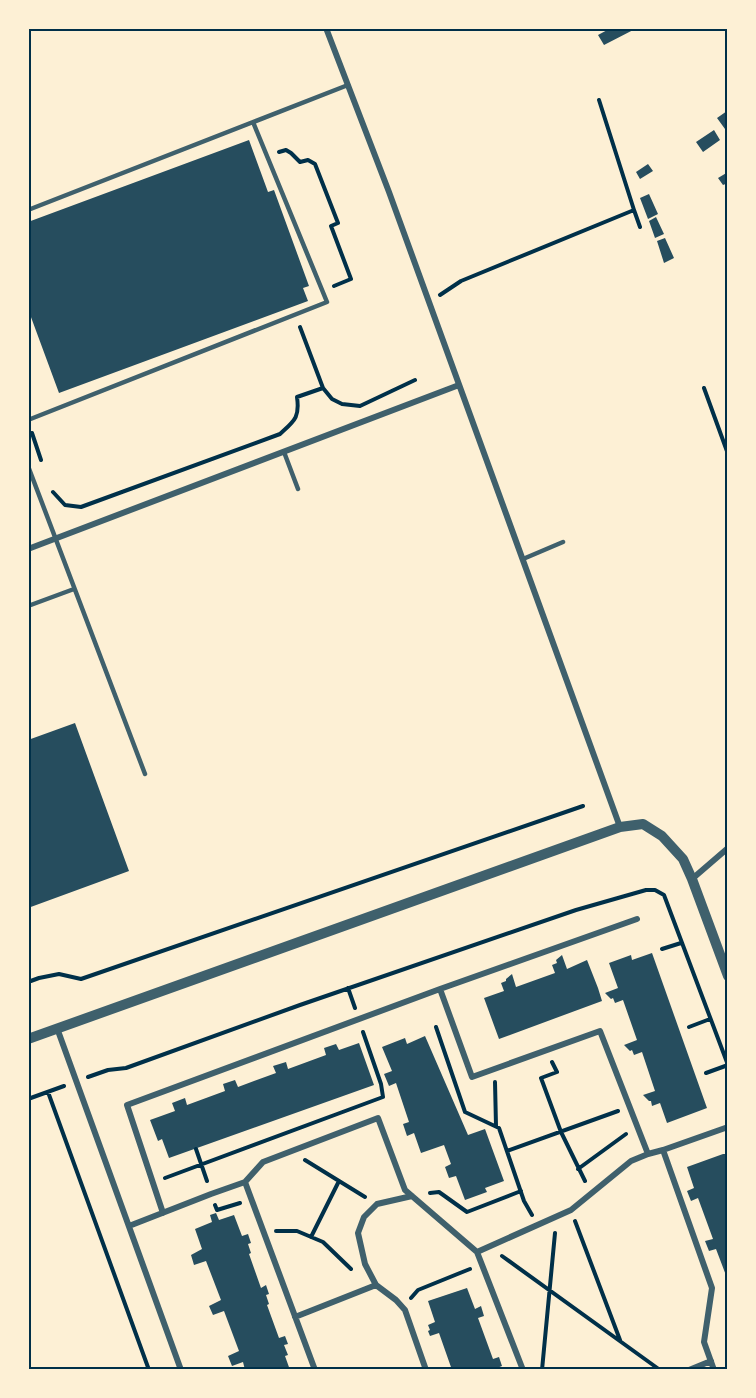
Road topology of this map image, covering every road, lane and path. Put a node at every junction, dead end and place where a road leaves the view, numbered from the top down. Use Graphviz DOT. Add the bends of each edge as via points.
graph roads {
  1 [pos="326,28"];
  2 [pos="348,85"];
  3 [pos="599,100"];
  4 [pos="253,122"];
  5 [pos="267,156"];
  6 [pos="28,210"];
  7 [pos="634,210"];
  8 [pos="640,227"];
  9 [pos="322,291"];
  10 [pos="429,302"];
  11 [pos="295,315"];
  12 [pos="414,381"];
  13 [pos="459,385"];
  14 [pos="323,388"];
  15 [pos="704,388"];
  16 [pos="28,420"];
  17 [pos="31,431"];
  18 [pos="284,452"];
  19 [pos="728,454"];
  20 [pos="28,466"];
  21 [pos="44,469"];
  22 [pos="50,489"];
  23 [pos="298,489"];
  24 [pos="56,538"];
  25 [pos="563,542"];
  26 [pos="28,549"];
  27 [pos="523,560"];
  28 [pos="74,589"];
  29 [pos="28,606"];
  30 [pos="145,774"];
  31 [pos="583,806"];
  32 [pos="620,827"];
  33 [pos="728,848"];
  34 [pos="692,879"];
  35 [pos="637,919"];
  36 [pos="681,943"];
  37 [pos="662,949"];
  38 [pos="728,976"];
  39 [pos="28,982"];
  40 [pos="348,988"];
  41 [pos="440,990"];
  42 [pos="359,1019"];
  43 [pos="710,1019"];
  44 [pos="436,1027"];
  45 [pos="689,1027"];
  46 [pos="57,1028"];
  47 [pos="28,1039"];
  48 [pos="548,1050"];
  49 [pos="728,1065"];
  50 [pos="494,1069"];
  51 [pos="706,1073"];
  52 [pos="77,1081"];
  53 [pos="48,1092"];
  54 [pos="28,1099"];
  55 [pos="630,1107"];
  56 [pos="496,1126"];
  57 [pos="637,1126"];
  58 [pos="728,1127"];
  59 [pos="561,1132"];
  60 [pos="663,1150"];
  61 [pos="292,1151"];
  62 [pos="507,1151"];
  63 [pos="648,1154"];
  64 [pos="578,1169"];
  65 [pos="339,1181"];
  66 [pos="245,1182"];
  67 [pos="153,1183"];
  68 [pos="521,1191"];
  69 [pos="591,1192"];
  70 [pos="412,1196"];
  71 [pos="377,1204"];
  72 [pos="571,1210"];
  73 [pos="163,1213"];
  74 [pos="556,1217"];
  75 [pos="538,1225"];
  76 [pos="129,1226"];
  77 [pos="265,1234"];
  78 [pos="311,1237"];
  79 [pos="490,1247"];
  80 [pos="477,1252"];
  81 [pos="482,1264"];
  82 [pos="374,1287"];
  83 [pos="549,1290"];
  84 [pos="405,1310"];
  85 [pos="295,1317"];
  86 [pos="620,1341"];
  87 [pos="711,1361"];
  88 [pos="150,1370"];
  89 [pos="181,1370"];
  90 [pos="315,1370"];
  91 [pos="426,1370"];
  92 [pos="523,1370"];
  93 [pos="542,1370"];
  94 [pos="660,1370"];
  95 [pos="689,1370"];
  96 [pos="714,1370"];
  1 -- 2 [label="street"];
  2 -- 4 [label="lane"];
  2 -- 10 [label="street"];
  3 -- 7 [label="path"];
  4 -- 5 [label="lane"];
  4 -- 6 [label="lane"];
  5 -- 9 [label="lane"];
  5 -- 9 [label="path" via="286,150 300,162 308,160 315,164 338,223 331,226 351,279"];
  7 -- 8 [label="path"];
  7 -- 10 [label="path" via="461,281"];
  9 -- 11 [label="lane" via="327,302"];
  10 -- 13 [label="street"];
  11 -- 14 [label="path"];
  11 -- 16 [label="lane"];
  12 -- 14 [label="path" via="360,406 342,404"];
  13 -- 18 [label="street"];
  13 -- 27 [label="street"];
  14 -- 22 [label="path" via="297,397 299,409 294,421 280,434 81,507 65,505"];
  15 -- 19 [label="path"];
  17 -- 21 [label="path"];
  18 -- 23 [label="lane"];
  18 -- 24 [label="street"];
  20 -- 24 [label="lane"];
  24 -- 26 [label="street"];
  24 -- 28 [label="lane"];
  25 -- 27 [label="lane"];
  27 -- 32 [label="street"];
  28 -- 29 [label="lane"];
  28 -- 30 [label="lane"];
  31 -- 39 [label="path" via="81,979 59,974"];
  32 -- 34 [label="street" via="644,824 662,836 683,860"];
  32 -- 46 [label="street"];
  33 -- 34 [label="street"];
  34 -- 38 [label="street"];
  35 -- 41 [label="street"];
  36 -- 37 [label="path"];
  36 -- 40 [label="path" via="664,895 646,891 576,910"];
  36 -- 43 [label="path"];
  40 -- 42 [label="path"];
  40 -- 52 [label="path" via="126,1068"];
  41 -- 42 [label="street"];
  41 -- 50 [label="street" via="472,1077"];
  42 -- 67 [label="path" via="383,1097"];
  42 -- 67 [label="street" via="127,1105"];
  43 -- 45 [label="path"];
  43 -- 49 [label="path"];
  44 -- 56 [label="path" via="465,1112"];
  46 -- 47 [label="street"];
  46 -- 52 [label="street"];
  48 -- 50 [label="street"];
  48 -- 55 [label="street" via="600,1031"];
  48 -- 59 [label="path" via="557,1072 542,1077"];
  49 -- 51 [label="path"];
  50 -- 56 [label="path"];
  52 -- 53 [label="path"];
  52 -- 76 [label="street"];
  53 -- 54 [label="path"];
  53 -- 88 [label="path"];
  55 -- 57 [label="street"];
  55 -- 59 [label="path"];
  56 -- 62 [label="path"];
  57 -- 63 [label="street"];
  57 -- 64 [label="path"];
  58 -- 60 [label="street"];
  59 -- 62 [label="path"];
  59 -- 64 [label="path"];
  60 -- 63 [label="street"];
  60 -- 87 [label="street" via="712,1288 705,1342"];
  61 -- 65 [label="path"];
  61 -- 66 [label="street" via="263,1162"];
  61 -- 70 [label="street" via="378,1118 405,1190"];
  62 -- 68 [label="path"];
  63 -- 69 [label="street" via="631,1161"];
  64 -- 69 [label="path"];
  65 -- 71 [label="path"];
  65 -- 78 [label="path"];
  66 -- 73 [label="street"];
  66 -- 77 [label="street"];
  67 -- 73 [label="street"];
  68 -- 70 [label="path" via="467,1212 438,1192"];
  68 -- 75 [label="path"];
  69 -- 72 [label="street"];
  70 -- 71 [label="street"];
  70 -- 80 [label="street"];
  71 -- 82 [label="street" via="364,1216 358,1233 364,1264"];
  72 -- 74 [label="street"];
  72 -- 86 [label="path"];
  73 -- 76 [label="street"];
  74 -- 75 [label="street"];
  74 -- 83 [label="path"];
  75 -- 79 [label="street"];
  76 -- 89 [label="street"];
  77 -- 78 [label="path" via="297,1231"];
  77 -- 85 [label="street"];
  78 -- 82 [label="path" via="323,1242"];
  79 -- 80 [label="street"];
  79 -- 83 [label="path"];
  80 -- 81 [label="street"];
  81 -- 84 [label="path" via="418,1290"];
  81 -- 92 [label="street"];
  82 -- 84 [label="street"];
  82 -- 85 [label="street"];
  83 -- 86 [label="path"];
  83 -- 93 [label="path"];
  84 -- 91 [label="street"];
  85 -- 90 [label="street"];
  86 -- 94 [label="path"];
  87 -- 95 [label="street"];
  87 -- 96 [label="street"];
}
